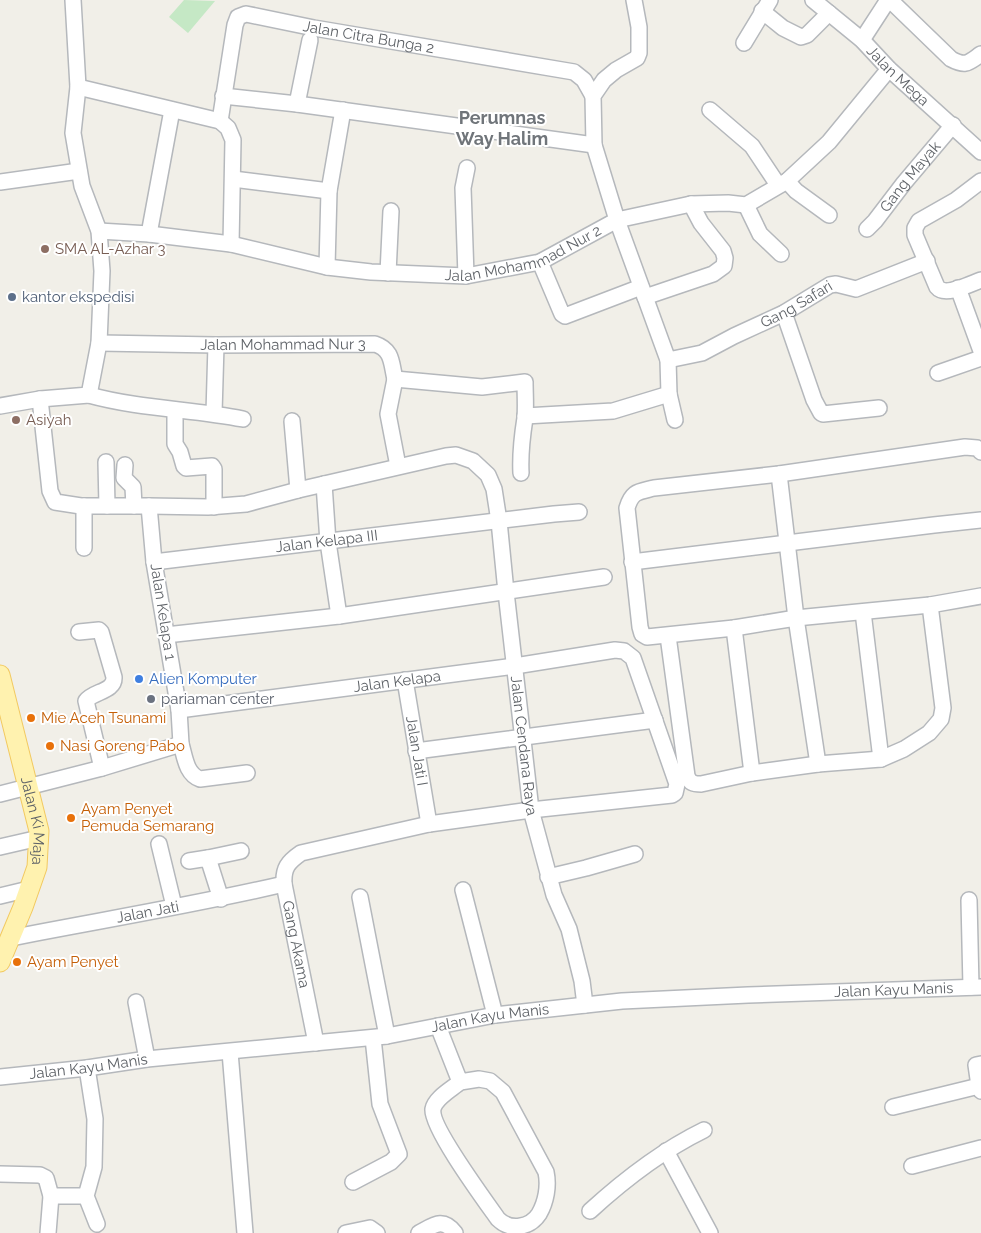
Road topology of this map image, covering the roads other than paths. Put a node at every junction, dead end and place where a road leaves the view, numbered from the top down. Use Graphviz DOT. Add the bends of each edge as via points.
graph roads {
  1 [pos="73,0"];
  2 [pos="634,0"];
  3 [pos="813,0"];
  4 [pos="889,0"];
  5 [pos="766,6"];
  6 [pos="829,13"];
  7 [pos="310,40"];
  8 [pos="862,40"];
  9 [pos="744,43"];
  10 [pos="981,54"];
  11 [pos="889,69"];
  12 [pos="78,87"];
  13 [pos="223,96"];
  14 [pos="593,96"];
  15 [pos="297,104"];
  16 [pos="172,110"];
  17 [pos="343,110"];
  18 [pos="710,110"];
  19 [pos="220,121"];
  20 [pos="953,126"];
  21 [pos="594,145"];
  22 [pos="981,152"];
  23 [pos="467,168"];
  24 [pos="79,171"];
  25 [pos="233,178"];
  26 [pos="981,181"];
  27 [pos="0,182"];
  28 [pos="783,183"];
  29 [pos="329,191"];
  30 [pos="691,204"];
  31 [pos="746,205"];
  32 [pos="391,211"];
  33 [pos="829,215"];
  34 [pos="617,220"];
  35 [pos="867,229"];
  36 [pos="99,231"];
  37 [pos="149,234"];
  38 [pos="231,244"];
  39 [pos="782,254"];
  40 [pos="926,261"];
  41 [pos="540,262"];
  42 [pos="327,267"];
  43 [pos="388,273"];
  44 [pos="466,276"];
  45 [pos="981,280"];
  46 [pos="958,288"];
  47 [pos="643,292"];
  48 [pos="784,314"];
  49 [pos="99,343"];
  50 [pos="216,345"];
  51 [pos="981,351"];
  52 [pos="981,358"];
  53 [pos="668,360"];
  54 [pos="938,373"];
  55 [pos="396,379"];
  56 [pos="669,394"];
  57 [pos="89,395"];
  58 [pos="40,399"];
  59 [pos="0,406"];
  60 [pos="879,408"];
  61 [pos="175,410"];
  62 [pos="214,413"];
  63 [pos="525,416"];
  64 [pos="243,420"];
  65 [pos="675,420"];
  66 [pos="292,421"];
  67 [pos="981,452"];
  68 [pos="106,462"];
  69 [pos="126,465"];
  70 [pos="398,466"];
  71 [pos="521,473"];
  72 [pos="779,474"];
  73 [pos="324,484"];
  74 [pos="298,490"];
  75 [pos="84,506"];
  76 [pos="107,506"];
  77 [pos="142,506"];
  78 [pos="214,507"];
  79 [pos="579,512"];
  80 [pos="981,520"];
  81 [pos="499,521"];
  82 [pos="328,542"];
  83 [pos="788,543"];
  84 [pos="84,548"];
  85 [pos="154,562"];
  86 [pos="632,562"];
  87 [pos="604,577"];
  88 [pos="506,592"];
  89 [pos="981,596"];
  90 [pos="930,605"];
  91 [pos="863,612"];
  92 [pos="339,616"];
  93 [pos="796,618"];
  94 [pos="734,628"];
  95 [pos="79,632"];
  96 [pos="166,634"];
  97 [pos="668,636"];
  98 [pos="515,666"];
  99 [pos="0,675"];
  100 [pos="405,680"];
  101 [pos="179,710"];
  102 [pos="5,711"];
  103 [pos="655,720"];
  104 [pos="522,738"];
  105 [pos="181,744"];
  106 [pos="416,751"];
  107 [pos="881,759"];
  108 [pos="818,764"];
  109 [pos="102,768"];
  110 [pos="247,773"];
  111 [pos="752,773"];
  112 [pos="29,787"];
  113 [pos="0,794"];
  114 [pos="531,810"];
  115 [pos="429,824"];
  116 [pos="39,838"];
  117 [pos="158,844"];
  118 [pos="0,847"];
  119 [pos="241,851"];
  120 [pos="635,854"];
  121 [pos="208,858"];
  122 [pos="189,862"];
  123 [pos="548,877"];
  124 [pos="284,884"];
  125 [pos="29,889"];
  126 [pos="462,890"];
  127 [pos="0,896"];
  128 [pos="360,897"];
  129 [pos="220,899"];
  130 [pos="969,900"];
  131 [pos="174,906"];
  132 [pos="6,943"];
  133 [pos="0,962"];
  134 [pos="976,987"];
  135 [pos="136,1002"];
  136 [pos="585,1005"];
  137 [pos="495,1015"];
  138 [pos="438,1026"];
  139 [pos="380,1037"];
  140 [pos="316,1043"];
  141 [pos="230,1052"];
  142 [pos="147,1059"];
  143 [pos="981,1064"];
  144 [pos="87,1068"];
  145 [pos="0,1077"];
  146 [pos="460,1082"];
  147 [pos="980,1089"];
  148 [pos="893,1107"];
  149 [pos="704,1130"];
  150 [pos="981,1148"];
  151 [pos="666,1151"];
  152 [pos="912,1166"];
  153 [pos="0,1174"];
  154 [pos="353,1182"];
  155 [pos="51,1196"];
  156 [pos="86,1196"];
  157 [pos="590,1211"];
  158 [pos="97,1224"];
  159 [pos="48,1233"];
  160 [pos="245,1233"];
  161 [pos="346,1233"];
  162 [pos="377,1233"];
  163 [pos="419,1233"];
  164 [pos="455,1233"];
  165 [pos="710,1233"];
  1 -- 12 [label="street"];
  2 -- 14 [label="street" via="639,54 604,80"];
  3 -- 6 [label="street, Jalan Mega"];
  4 -- 8 [label="street"];
  4 -- 10 [label="street" via="951,59 968,63"];
  5 -- 6 [label="street" via="783,28 801,37"];
  5 -- 9 [label="street"];
  6 -- 8 [label="street, Jalan Mega"];
  7 -- 15 [label="street"];
  8 -- 11 [label="street, Jalan Mega"];
  11 -- 20 [label="street, Jalan Mega"];
  11 -- 28 [label="street" via="829,142"];
  12 -- 16 [label="street"];
  12 -- 24 [label="street" via="73,132"];
  13 -- 14 [label="street, Jalan Citra Bunga 2" via="235,25 238,17 246,14 574,72 584,80"];
  13 -- 15 [label="street"];
  13 -- 19 [label="street, Jalan Citra Bunga 2"];
  14 -- 21 [label="street"];
  15 -- 17 [label="street"];
  16 -- 19 [label="street"];
  16 -- 37 [label="street"];
  17 -- 21 [label="street"];
  17 -- 29 [label="street"];
  18 -- 28 [label="street" via="752,146"];
  19 -- 25 [label="street" via="228,128 233,140"];
  20 -- 22 [label="street, Jalan Mega"];
  20 -- 35 [label="street, Gang Mayak"];
  21 -- 34 [label="street"];
  23 -- 44 [label="street" via="463,188"];
  24 -- 27 [label="street"];
  24 -- 36 [label="street"];
  25 -- 29 [label="street"];
  25 -- 38 [label="street"];
  26 -- 40 [label="street" via="917,224 915,235"];
  28 -- 31 [label="street"];
  28 -- 33 [label="street"];
  29 -- 42 [label="street"];
  30 -- 31 [label="street, Jalan Mohammad Nur 2"];
  30 -- 34 [label="street, Jalan Mohammad Nur 2"];
  30 -- 47 [label="street" via="700,223 723,251 724,266 713,274"];
  31 -- 39 [label="street" via="760,234"];
  32 -- 43 [label="street"];
  34 -- 41 [label="street, Jalan Mohammad Nur 2"];
  34 -- 47 [label="street"];
  36 -- 37 [label="street, Jalan Mohammad Nur 2"];
  36 -- 49 [label="street" via="102,271"];
  37 -- 38 [label="street, Jalan Mohammad Nur 2"];
  38 -- 42 [label="street, Jalan Mohammad Nur 2"];
  40 -- 46 [label="street" via="940,291"];
  40 -- 48 [label="street, Gang Safari" via="856,289 830,285"];
  41 -- 44 [label="street, Jalan Mohammad Nur 2"];
  41 -- 47 [label="street" via="565,316"];
  42 -- 43 [label="street, Jalan Mohammad Nur 2"];
  43 -- 44 [label="street, Jalan Mohammad Nur 2"];
  45 -- 46 [label="street"];
  46 -- 51 [label="street"];
  47 -- 53 [label="street"];
  48 -- 53 [label="street, Gang Safari" via="702,353"];
  48 -- 60 [label="street" via="820,413"];
  49 -- 50 [label="street, Jalan Mohammad Nur 3"];
  49 -- 57 [label="street"];
  50 -- 55 [label="street, Jalan Mohammad Nur 3" via="375,344 389,352"];
  50 -- 62 [label="street"];
  52 -- 54 [label="street"];
  53 -- 56 [label="street"];
  55 -- 63 [label="street" via="482,387 525,382"];
  55 -- 70 [label="street" via="388,414"];
  56 -- 63 [label="street" via="613,411"];
  56 -- 65 [label="street"];
  57 -- 58 [label="street"];
  57 -- 61 [label="street"];
  58 -- 59 [label="street"];
  58 -- 75 [label="street" via="52,498 55,502"];
  61 -- 62 [label="street"];
  61 -- 78 [label="street" via="174,437 184,466 212,466 214,469"];
  62 -- 64 [label="street"];
  63 -- 71 [label="street"];
  66 -- 74 [label="street"];
  67 -- 72 [label="street" via="977,448 965,447"];
  68 -- 76 [label="street"];
  69 -- 77 [label="street, Jalan Kelapa 1" via="124,478 133,487"];
  70 -- 73 [label="street"];
  70 -- 81 [label="street, Jalan Cendana Raya" via="456,455 473,461 490,479"];
  72 -- 83 [label="street"];
  72 -- 86 [label="street" via="636,492 630,497 627,508"];
  73 -- 74 [label="street"];
  73 -- 82 [label="street"];
  74 -- 78 [label="street" via="246,504"];
  75 -- 76 [label="street"];
  75 -- 84 [label="street"];
  76 -- 77 [label="street"];
  77 -- 78 [label="street"];
  77 -- 85 [label="street, Jalan Kelapa 1"];
  79 -- 81 [label="street, Jalan Kelapa III"];
  80 -- 83 [label="street"];
  81 -- 82 [label="street, Jalan Kelapa III"];
  81 -- 88 [label="street, Jalan Cendana Raya"];
  82 -- 85 [label="street, Jalan Kelapa III"];
  82 -- 92 [label="street"];
  83 -- 86 [label="street"];
  83 -- 93 [label="street"];
  85 -- 96 [label="street, Jalan Kelapa 1"];
  86 -- 97 [label="street" via="641,632 647,638"];
  87 -- 88 [label="street"];
  88 -- 92 [label="street"];
  88 -- 98 [label="street, Jalan Cendana Raya"];
  89 -- 90 [label="street"];
  90 -- 91 [label="street"];
  90 -- 107 [label="street" via="943,708 941,720 929,733"];
  91 -- 93 [label="street"];
  91 -- 107 [label="street"];
  92 -- 96 [label="street"];
  93 -- 94 [label="street"];
  93 -- 108 [label="street"];
  94 -- 97 [label="street"];
  94 -- 111 [label="street"];
  95 -- 109 [label="street" via="101,632 114,677 111,686 86,701"];
  96 -- 101 [label="street, Jalan Kelapa 1"];
  97 -- 111 [label="street" via="689,781 701,784"];
  98 -- 100 [label="street, Jalan Kelapa"];
  98 -- 103 [label="street, Jalan Kelapa" via="624,651 633,658"];
  98 -- 104 [label="street, Jalan Cendana Raya"];
  99 -- 102 [label="main road, Jalan Ki Maja"];
  100 -- 101 [label="street, Jalan Kelapa"];
  100 -- 106 [label="street, Jalan Jati I"];
  101 -- 105 [label="street, Jalan Kelapa 1"];
  102 -- 112 [label="main road, Jalan Ki Maja"];
  103 -- 104 [label="street"];
  103 -- 114 [label="street" via="677,784 676,793"];
  104 -- 106 [label="street"];
  104 -- 114 [label="street, Jalan Cendana Raya"];
  105 -- 109 [label="street"];
  105 -- 110 [label="street, Jalan Kelapa 1" via="193,777 200,779"];
  106 -- 115 [label="street, Jalan Jati I"];
  107 -- 108 [label="street"];
  108 -- 111 [label="street"];
  109 -- 112 [label="street"];
  112 -- 113 [label="street"];
  112 -- 116 [label="main road, Jalan Ki Maja"];
  114 -- 115 [label="street"];
  114 -- 123 [label="street, Jalan Cendana Raya"];
  115 -- 124 [label="street, Gang Akama" via="301,853 285,868"];
  116 -- 118 [label="street"];
  116 -- 125 [label="main road, Jalan Ki Maja" via="37,867"];
  117 -- 131 [label="street"];
  119 -- 121 [label="street"];
  120 -- 123 [label="street"];
  121 -- 122 [label="street"];
  121 -- 129 [label="street"];
  123 -- 136 [label="street, Jalan Cendana Raya" via="568,929"];
  124 -- 129 [label="street, Jalan Jati"];
  124 -- 140 [label="street, Gang Akama"];
  125 -- 127 [label="street"];
  125 -- 132 [label="main road, Jalan Ki Maja"];
  126 -- 137 [label="street"];
  128 -- 139 [label="street"];
  129 -- 131 [label="street, Jalan Jati"];
  130 -- 134 [label="street"];
  131 -- 132 [label="street, Jalan Jati"];
  132 -- 133 [label="main road, Jalan Ki Maja"];
  134 -- 136 [label="street, Jalan Kayu Manis" via="748,994"];
  135 -- 142 [label="street"];
  136 -- 137 [label="street, Jalan Kayu Manis"];
  137 -- 138 [label="street, Jalan Kayu Manis"];
  138 -- 139 [label="street, Jalan Kayu Manis"];
  138 -- 146 [label="street"];
  139 -- 140 [label="street, Jalan Kayu Manis"];
  139 -- 154 [label="street" via="380,1104 399,1154 391,1162"];
  140 -- 141 [label="street, Jalan Kayu Manis"];
  141 -- 142 [label="street, Jalan Kayu Manis"];
  141 -- 160 [label="street"];
  142 -- 144 [label="street, Jalan Kayu Manis"];
  143 -- 147 [label="street" via="976,1065"];
  144 -- 145 [label="street, Jalan Kayu Manis"];
  144 -- 156 [label="street" via="95,1119 94,1167"];
  146 -- 146 [label="street" via="437,1102 433,1110 435,1120 498,1219 504,1225 516,1228 527,1224 538,1216 544,1200 548,1183 546,1172 502,1092 490,1081"];
  147 -- 148 [label="street"];
  149 -- 151 [label="street"];
  150 -- 152 [label="street"];
  151 -- 157 [label="street" via="627,1178"];
  151 -- 165 [label="street"];
  153 -- 155 [label="street" via="43,1176"];
  155 -- 156 [label="street"];
  155 -- 159 [label="street"];
  156 -- 158 [label="street"];
  161 -- 162 [label="street" via="370,1228"];
  163 -- 164 [label="street" via="441,1223 450,1226"];
}
